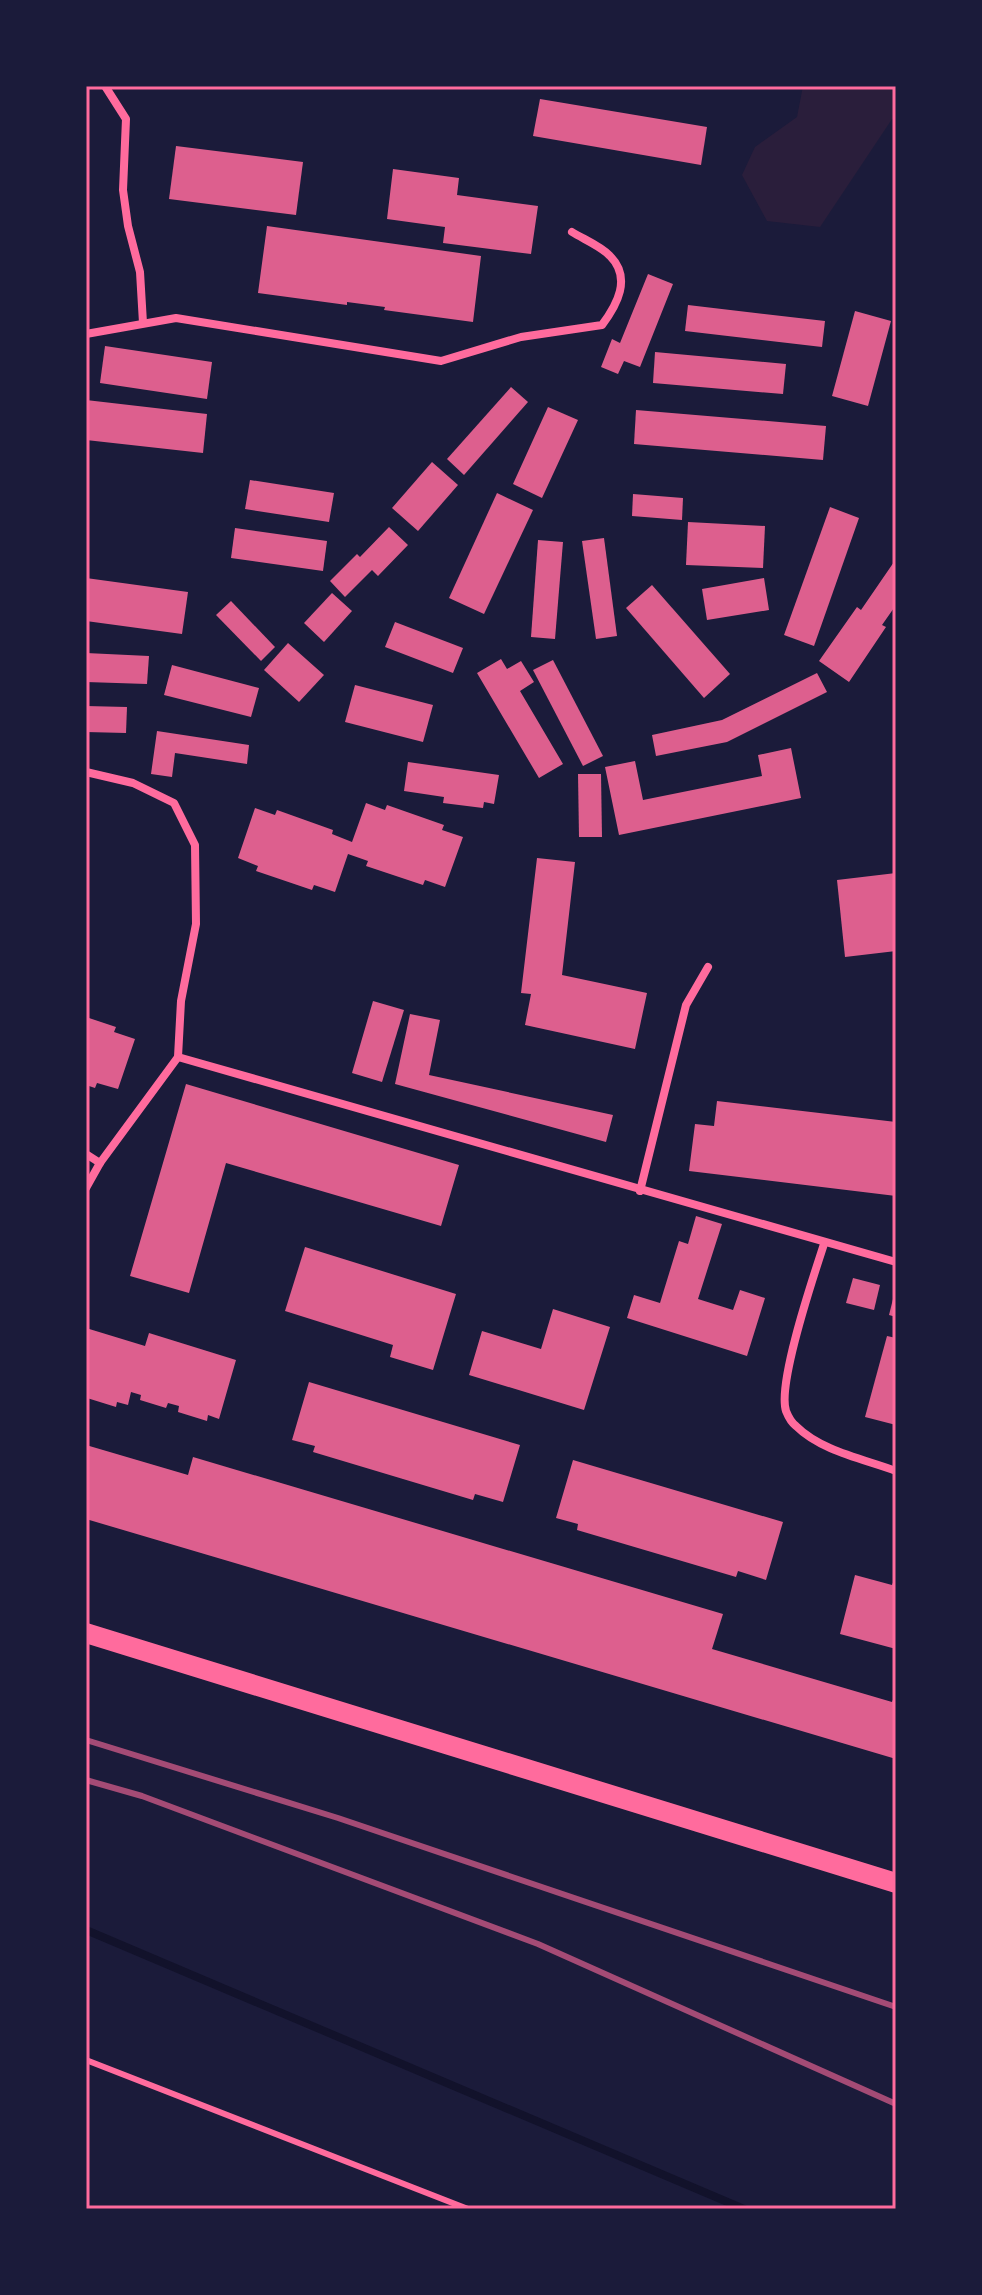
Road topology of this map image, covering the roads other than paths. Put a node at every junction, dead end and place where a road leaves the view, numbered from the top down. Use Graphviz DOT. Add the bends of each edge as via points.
graph roads {
  1 [pos="105,86"];
  2 [pos="572,232"];
  3 [pos="143,323"];
  4 [pos="86,334"];
  5 [pos="86,772"];
  6 [pos="708,967"];
  7 [pos="178,1057"];
  8 [pos="86,1154"];
  9 [pos="100,1163"];
  10 [pos="86,1188"];
  11 [pos="640,1191"];
  12 [pos="824,1244"];
  13 [pos="896,1262"];
  14 [pos="896,1471"];
  15 [pos="86,1633"];
  16 [pos="896,1883"];
  17 [pos="86,2060"];
  18 [pos="468,2209"];
  1 -- 3 [label="street" via="126,119 123,190 140,272"];
  2 -- 3 [label="street" via="611,256 622,278 617,306 602,325 521,337 441,361 176,318"];
  3 -- 4 [label="street"];
  5 -- 7 [label="street" via="133,783 174,803 195,845 196,924 181,1001"];
  6 -- 11 [label="street" via="686,1005"];
  7 -- 9 [label="street"];
  7 -- 11 [label="street"];
  8 -- 9 [label="street"];
  9 -- 10 [label="street"];
  11 -- 12 [label="street"];
  12 -- 13 [label="street"];
  12 -- 14 [label="street" via="801,1316 785,1409 793,1424 814,1441"];
  15 -- 16 [label="main road"];
  17 -- 18 [label="lane"];
}
